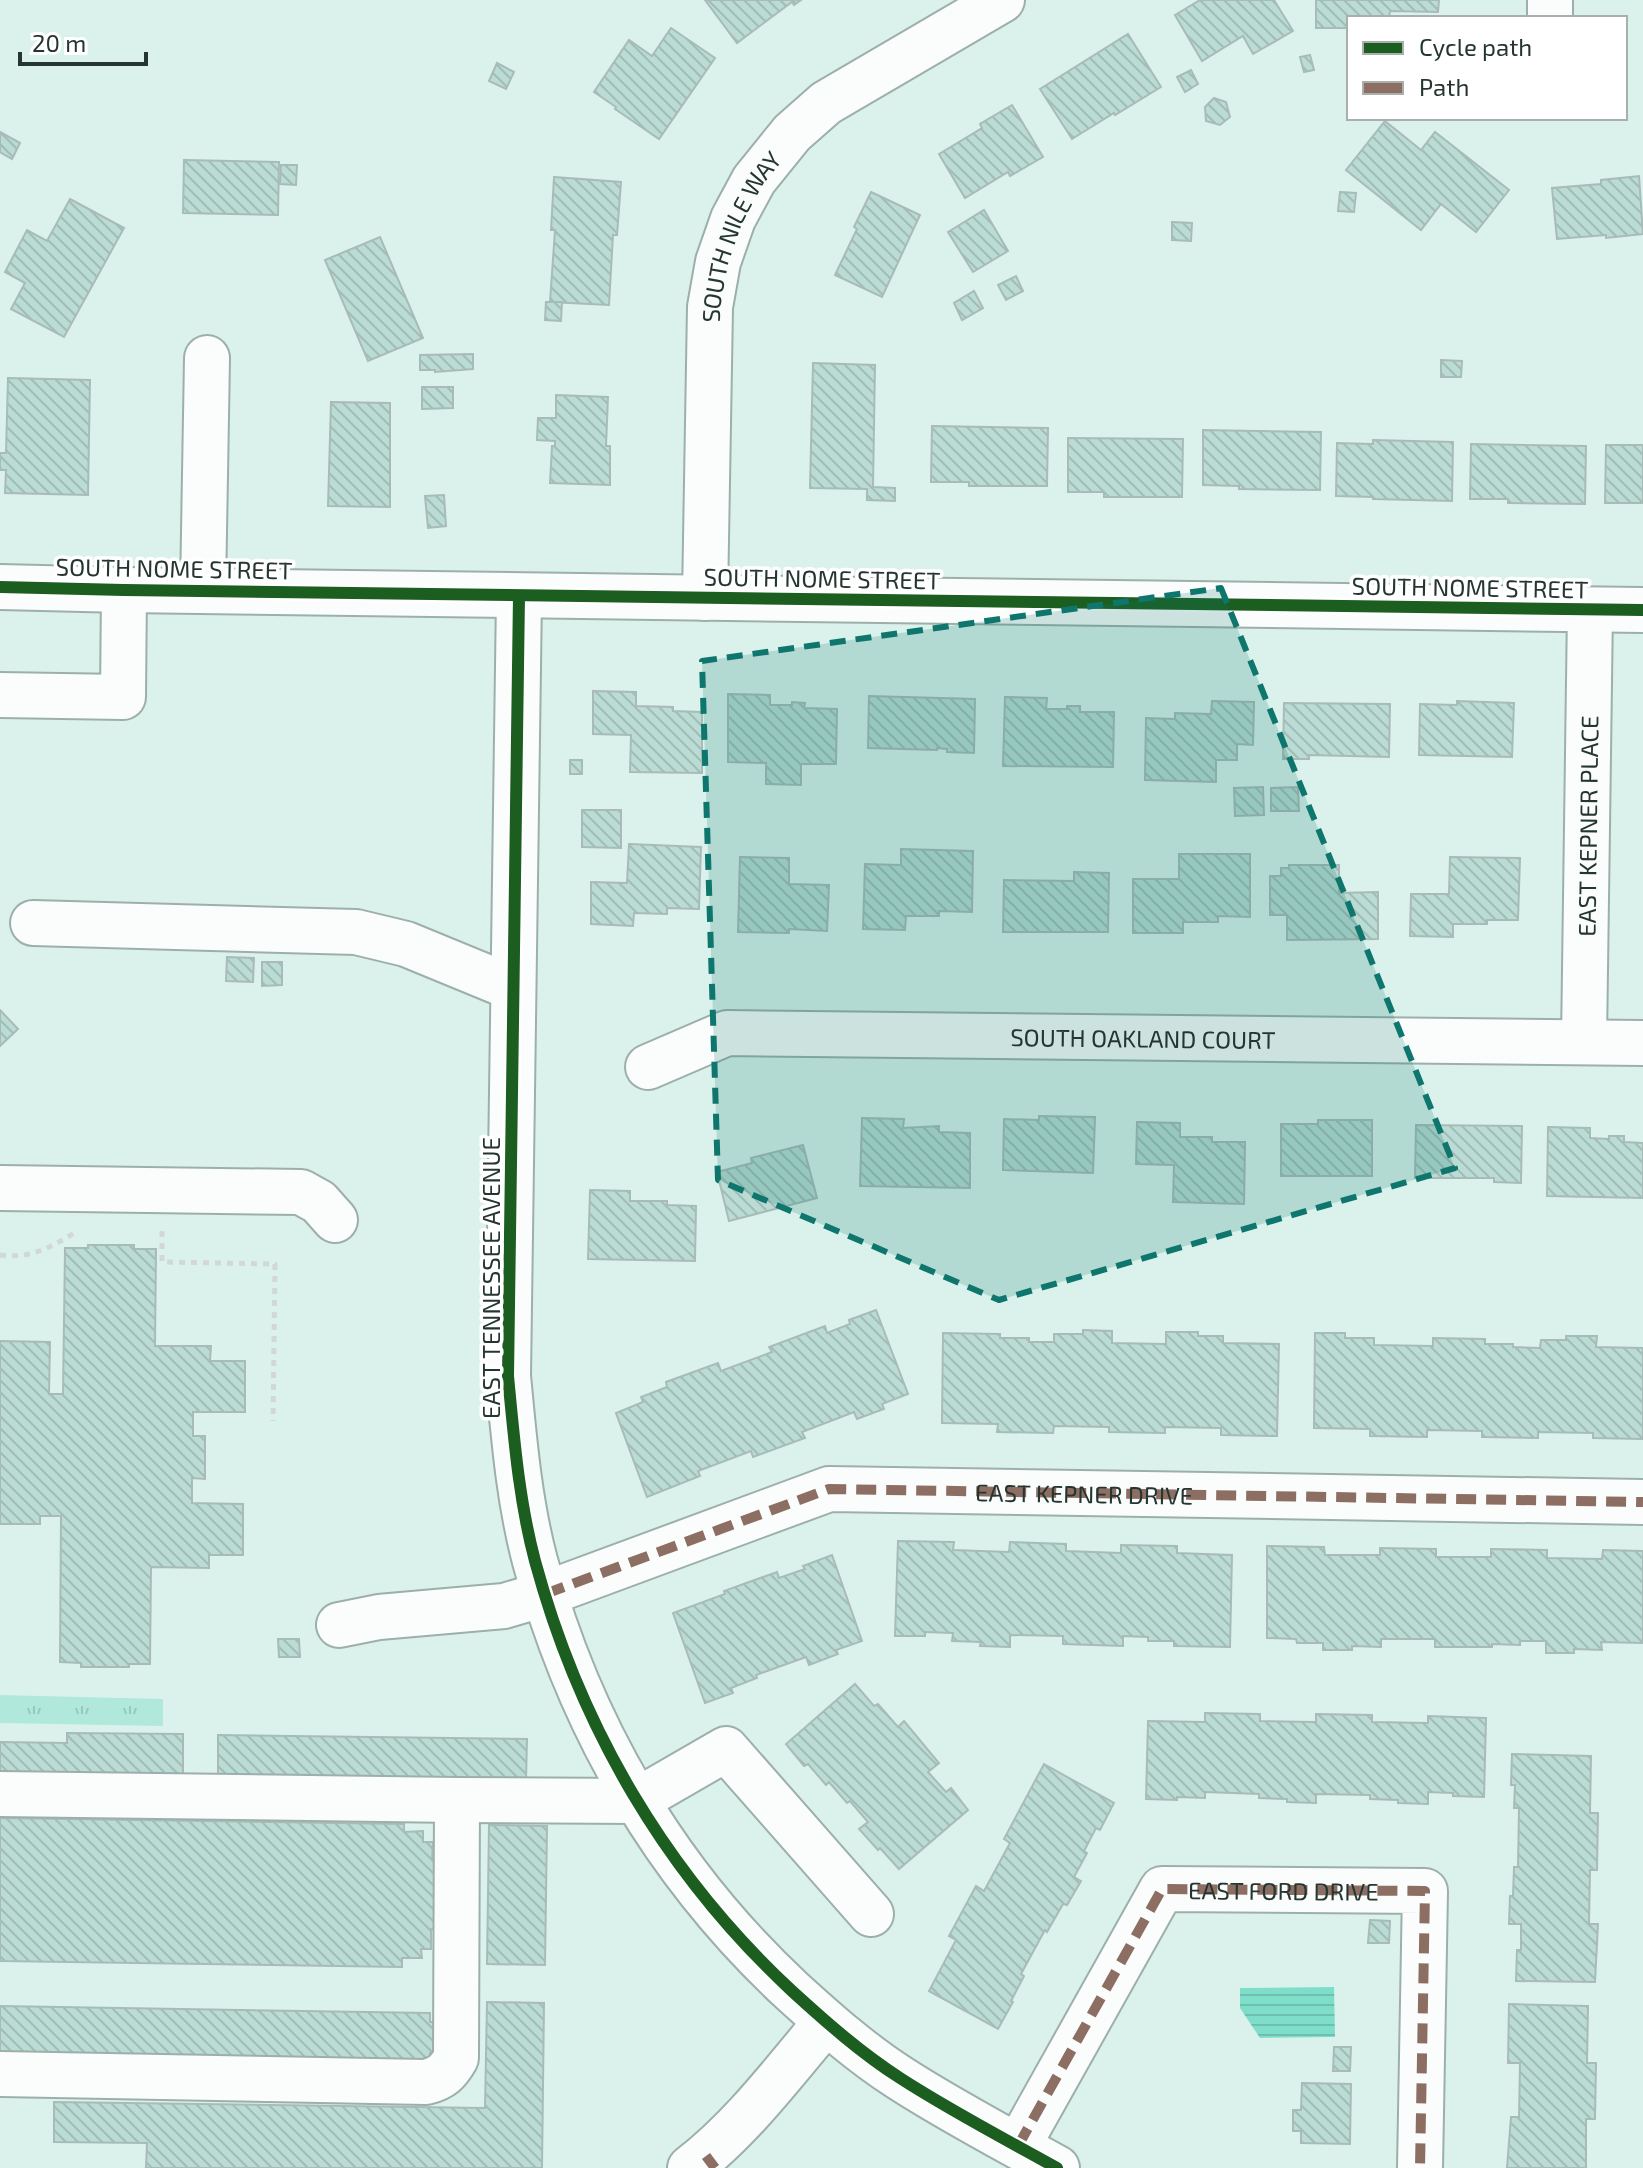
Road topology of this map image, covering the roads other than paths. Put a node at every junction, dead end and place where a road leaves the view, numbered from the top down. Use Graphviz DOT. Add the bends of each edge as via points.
graph roads {
  1 [pos="1002,0"];
  2 [pos="207,358"];
  3 [pos="0,587"];
  4 [pos="124,590"];
  5 [pos="203,591"];
  6 [pos="519,596"];
  7 [pos="705,598"];
  8 [pos="1590,610"];
  9 [pos="1643,610"];
  10 [pos="0,695"];
  11 [pos="33,923"];
  12 [pos="513,988"];
  13 [pos="1584,1042"];
  14 [pos="1643,1043"];
  15 [pos="648,1067"];
  16 [pos="0,1188"];
  17 [pos="335,1220"];
  18 [pos="1643,1502"];
  19 [pos="545,1594"];
  20 [pos="339,1625"];
  21 [pos="0,1794"];
  22 [pos="457,1800"];
  23 [pos="636,1801"];
  24 [pos="871,1914"];
  25 [pos="826,2022"];
  26 [pos="0,2074"];
  27 [pos="1018,2146"];
  28 [pos="703,2164"];
  29 [pos="1057,2168"];
  30 [pos="1420,2168"];
  1 -- 7 [label="street, SOUTH NILE WAY" via="826,103 792,133 754,180 733,219 710,307"];
  2 -- 5 [label="street, SOUTH NOME STREET"];
  3 -- 4 [label="street, SOUTH NOME STREET"];
  4 -- 5 [label="street, SOUTH NOME STREET"];
  4 -- 10 [label="street" via="123,697"];
  5 -- 6 [label="street, SOUTH NOME STREET"];
  6 -- 7 [label="street, SOUTH NOME STREET"];
  6 -- 12 [label="street, EAST TENNESSEE AVENUE"];
  7 -- 8 [label="street, SOUTH NOME STREET"];
  8 -- 9 [label="street, SOUTH NOME STREET"];
  8 -- 13 [label="street, EAST KEPNER PLACE"];
  11 -- 12 [label="street" via="356,932 406,944"];
  12 -- 19 [label="street, EAST TENNESSEE AVENUE" via="508,1376 516,1468"];
  13 -- 14 [label="street, SOUTH OAKLAND COURT"];
  13 -- 15 [label="street, SOUTH OAKLAND COURT" via="727,1033"];
  16 -- 17 [label="street" via="301,1192"];
  18 -- 19 [label="street, EAST KEPNER DRIVE" via="829,1489"];
  19 -- 20 [label="street, EAST KEPNER DRIVE" via="504,1606"];
  19 -- 23 [label="street, EAST TENNESSEE AVENUE" via="561,1647 598,1732"];
  21 -- 22 [label="street"];
  22 -- 23 [label="street"];
  22 -- 26 [label="street" via="456,2058 437,2079"];
  23 -- 24 [label="street" via="726,1749"];
  23 -- 25 [label="street, EAST TENNESSEE AVENUE" via="696,1889 757,1958"];
  25 -- 27 [label="street, EAST TENNESSEE AVENUE" via="899,2078"];
  25 -- 28 [label="street"];
  27 -- 29 [label="street, EAST TENNESSEE AVENUE"];
  27 -- 30 [label="street, EAST FORD DRIVE" via="1162,1889 1425,1891"];
}
